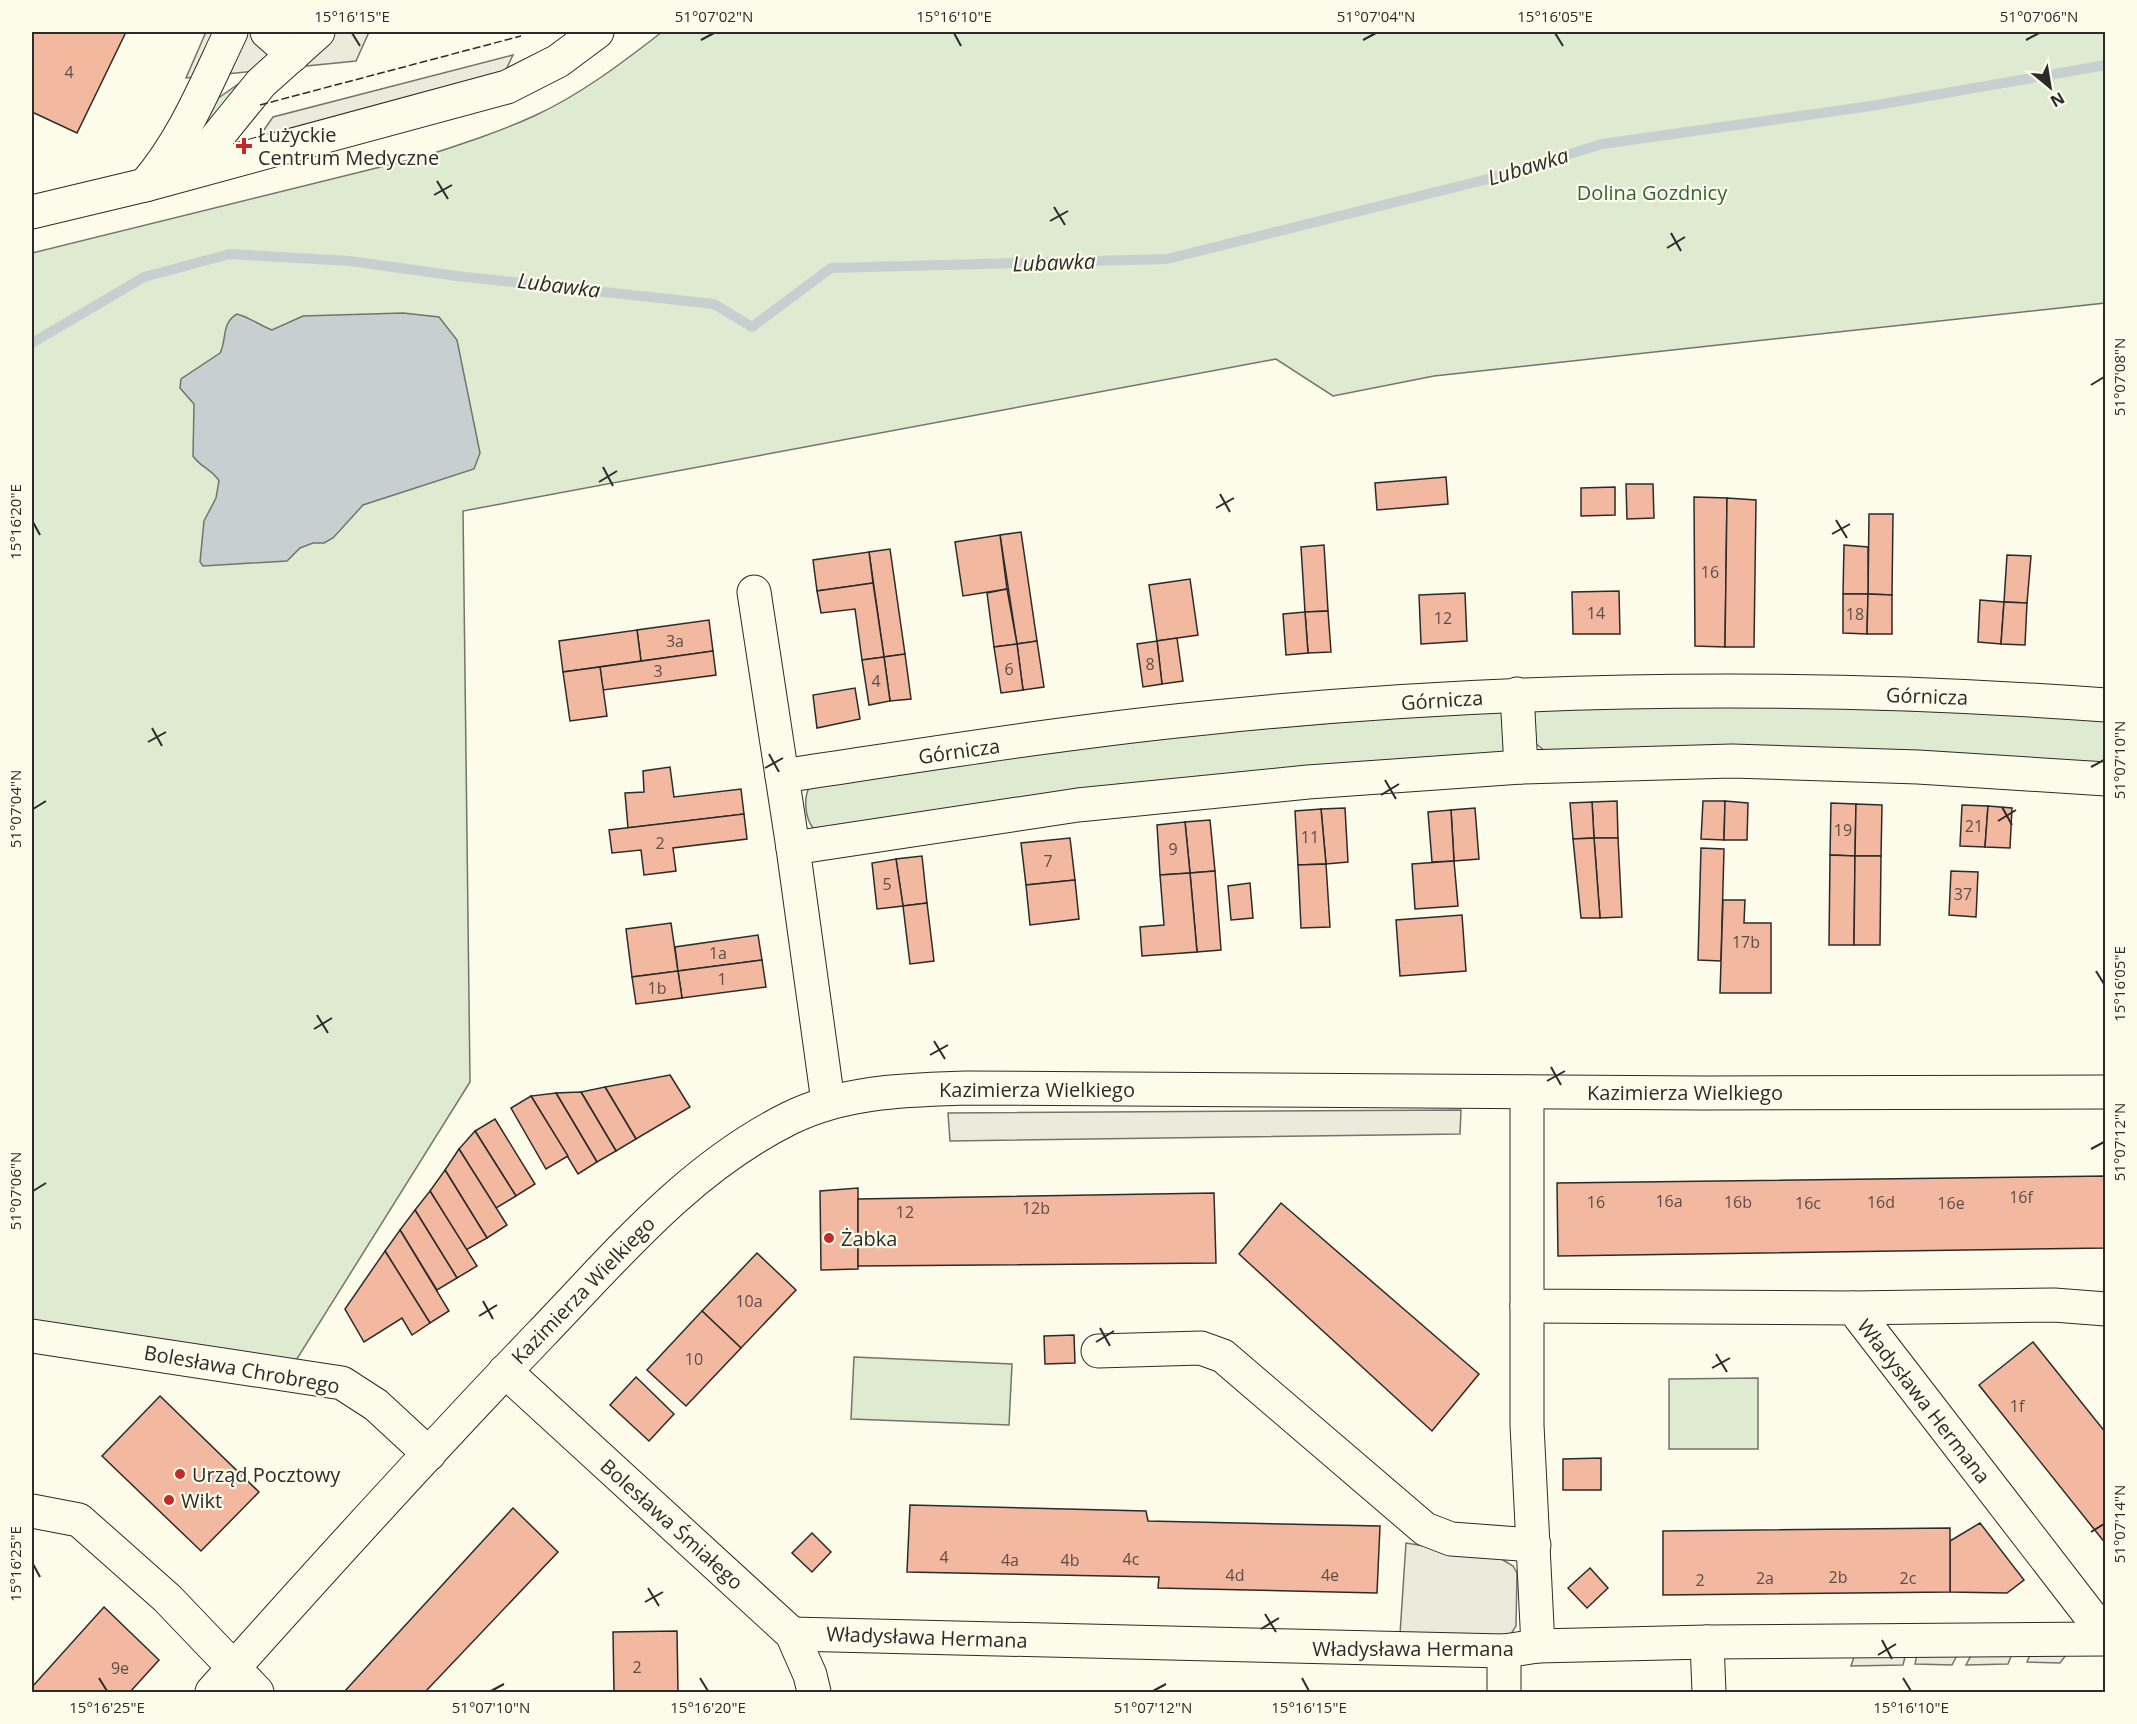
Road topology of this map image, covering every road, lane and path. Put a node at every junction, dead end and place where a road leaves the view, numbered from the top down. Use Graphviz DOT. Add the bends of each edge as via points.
graph roads {
  1 [pos="231,32"];
  2 [pos="267,32"];
  3 [pos="318,32"];
  4 [pos="597,32"];
  5 [pos="293,55"];
  6 [pos="188,173"];
  7 [pos="145,185"];
  8 [pos="32,212"];
  9 [pos="754,592"];
  10 [pos="1517,694"];
  11 [pos="2106,705"];
  12 [pos="1521,767"];
  13 [pos="782,776"];
  14 [pos="2106,779"];
  15 [pos="793,848"];
  16 [pos="1527,1092"];
  17 [pos="2106,1092"];
  18 [pos="828,1102"];
  19 [pos="1527,1306"];
  20 [pos="1852,1308"];
  21 [pos="2106,1309"];
  22 [pos="32,1336"];
  23 [pos="1098,1351"];
  24 [pos="505,1371"];
  25 [pos="429,1454"];
  26 [pos="32,1511"];
  27 [pos="1534,1545"];
  28 [pos="792,1634"];
  29 [pos="2106,1637"];
  30 [pos="1707,1642"];
  31 [pos="1538,1646"];
  32 [pos="1504,1651"];
  33 [pos="235,1667"];
  34 [pos="212,1692"];
  35 [pos="257,1692"];
  36 [pos="814,1692"];
  37 [pos="1504,1692"];
  38 [pos="1709,1692"];
  1 -- 7 [label="street" via="178,140"];
  2 -- 5 [label="street"];
  3 -- 5 [label="street"];
  4 -- 6 [label="street" via="558,61 507,87"];
  5 -- 6 [label="street" via="261,83"];
  6 -- 7 [label="street"];
  7 -- 8 [label="street"];
  9 -- 13 [label="street"];
  10 -- 11 [label="street, Górnicza" via="1680,690"];
  10 -- 12 [label="street"];
  10 -- 13 [label="street, Górnicza" via="1205,718"];
  12 -- 14 [label="street" via="1732,761"];
  12 -- 15 [label="street" via="1308,782 1078,805"];
  13 -- 15 [label="street"];
  15 -- 18 [label="street"];
  16 -- 17 [label="street, Kazimierza Wielkiego"];
  16 -- 18 [label="street, Kazimierza Wielkiego" via="966,1088 896,1090"];
  16 -- 19 [label="street"];
  18 -- 24 [label="street, Kazimierza Wielkiego" via="753,1137 709,1168 667,1203"];
  19 -- 20 [label="street, Władysława Hermana"];
  19 -- 27 [label="street" via="1527,1425"];
  20 -- 21 [label="street" via="2054,1305"];
  20 -- 29 [label="street, Władysława Hermana"];
  22 -- 25 [label="street, Bolesława Chrobrego" via="342,1383 376,1405"];
  23 -- 27 [label="street" via="1201,1348 1223,1356 1425,1528 1451,1539"];
  24 -- 25 [label="street, Kazimierza Wielkiego"];
  24 -- 28 [label="street, Bolesława Śmiałego"];
  25 -- 33 [label="street, Kazimierza Wielkiego"];
  26 -- 33 [label="street" via="78,1520 167,1598"];
  27 -- 31 [label="street"];
  28 -- 32 [label="street, Władysława Hermana"];
  28 -- 36 [label="street, Bolesława Śmiałego"];
  29 -- 30 [label="street, Władysława Hermana"];
  30 -- 31 [label="street, Władysława Hermana"];
  30 -- 38 [label="street"];
  31 -- 32 [label="street, Władysława Hermana"];
  32 -- 37 [label="street"];
  33 -- 34 [label="street, Kazimierza Wielkiego"];
  33 -- 35 [label="street"];
}
